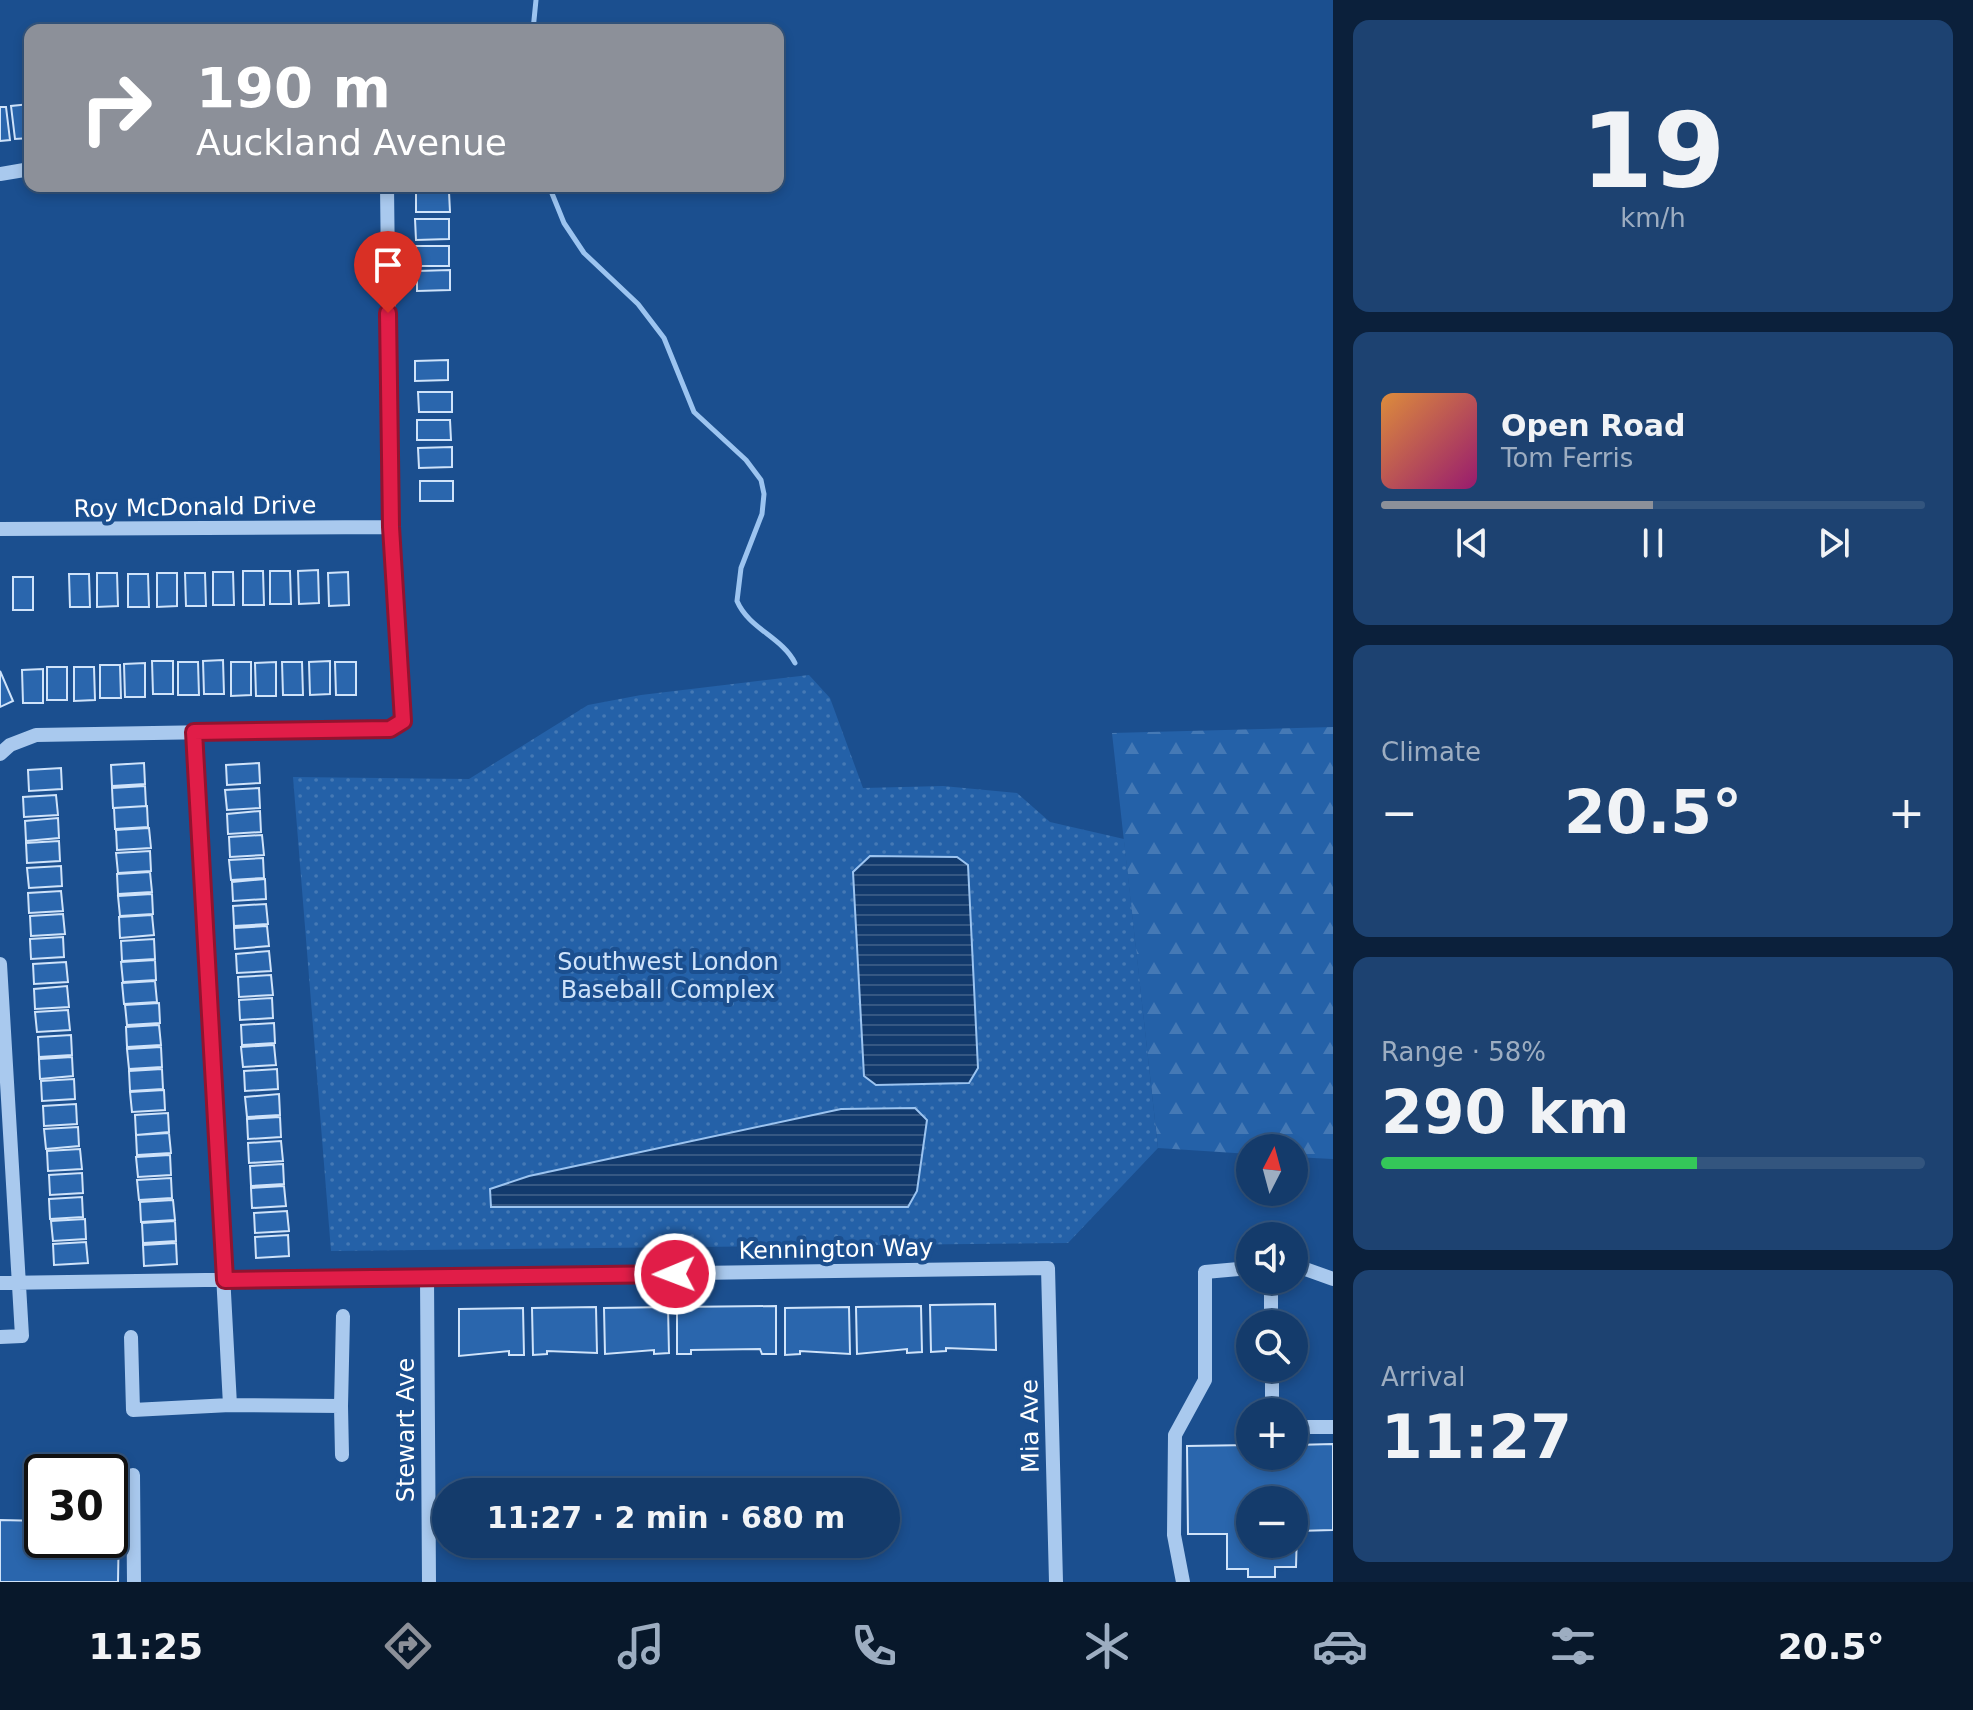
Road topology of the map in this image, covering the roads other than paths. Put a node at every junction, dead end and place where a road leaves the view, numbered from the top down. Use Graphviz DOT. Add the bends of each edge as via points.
graph roads {
  1 [pos="24,170"];
  2 [pos="0,174"];
  3 [pos="387,192"];
  4 [pos="391,527"];
  5 [pos="0,529"];
  6 [pos="194,732"];
  7 [pos="0,754"];
  8 [pos="0,964"];
  9 [pos="1048,1268"];
  10 [pos="1236,1269"];
  11 [pos="1308,1270"];
  12 [pos="427,1277"];
  13 [pos="1333,1279"];
  14 [pos="225,1280"];
  15 [pos="0,1283"];
  16 [pos="20,1283"];
  17 [pos="343,1316"];
  18 [pos="0,1337"];
  19 [pos="131,1337"];
  20 [pos="230,1405"];
  21 [pos="341,1406"];
  22 [pos="1308,1427"];
  23 [pos="1333,1427"];
  24 [pos="342,1455"];
  25 [pos="133,1475"];
  26 [pos="134,1582"];
  27 [pos="429,1582"];
  28 [pos="1056,1582"];
  29 [pos="1183,1582"];
  1 -- 2 [label="street"];
  3 -- 4 [label="street"];
  4 -- 5 [label="street, Roy McDonald Drive"];
  4 -- 6 [label="street" via="403,721 390,729"];
  6 -- 7 [label="street" via="36,735"];
  6 -- 14 [label="street"];
  8 -- 16 [label="street"];
  9 -- 12 [label="street, Kennington Way"];
  9 -- 28 [label="street, Mia Ave"];
  10 -- 29 [label="street" via="1205,1272 1205,1380 1175,1435 1174,1535"];
  11 -- 13 [label="street"];
  12 -- 14 [label="street, Kennington Way"];
  12 -- 27 [label="street, Stewart Ave"];
  14 -- 16 [label="street, Kennington Way"];
  14 -- 20 [label="street"];
  15 -- 16 [label="street, Kennington Way"];
  16 -- 18 [label="street" via="22,1336"];
  17 -- 21 [label="street"];
  19 -- 20 [label="street" via="133,1410"];
  20 -- 21 [label="street"];
  21 -- 24 [label="street"];
  22 -- 23 [label="street"];
  25 -- 26 [label="street"];
}
